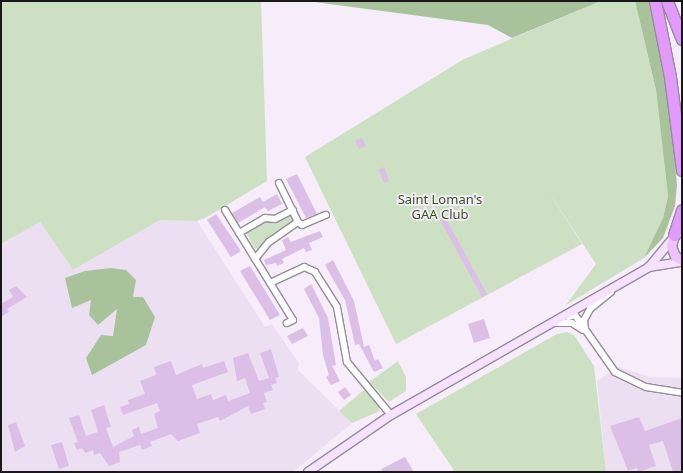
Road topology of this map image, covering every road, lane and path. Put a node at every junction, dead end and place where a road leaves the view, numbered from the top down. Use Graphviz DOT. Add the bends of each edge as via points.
graph roads {
  1 [pos="655,1"];
  2 [pos="667,1"];
  3 [pos="682,40"];
  4 [pos="682,170"];
  5 [pos="279,183"];
  6 [pos="225,210"];
  7 [pos="293,210"];
  8 [pos="682,210"];
  9 [pos="326,215"];
  10 [pos="298,222"];
  11 [pos="239,233"];
  12 [pos="676,235"];
  13 [pos="255,259"];
  14 [pos="682,261"];
  15 [pos="649,267"];
  16 [pos="270,284"];
  17 [pos="619,285"];
  18 [pos="557,321"];
  19 [pos="287,323"];
  20 [pos="585,331"];
  21 [pos="682,393"];
  22 [pos="391,415"];
  23 [pos="308,472"];
  1 -- 4 [label="highway" via="670,77"];
  2 -- 3 [label="highway"];
  5 -- 7 [label="street"];
  6 -- 11 [label="street"];
  7 -- 10 [label="street"];
  7 -- 11 [label="street" via="275,219 265,218"];
  8 -- 12 [label="highway"];
  9 -- 10 [label="street" via="302,225"];
  10 -- 13 [label="street" via="269,242"];
  11 -- 13 [label="street"];
  12 -- 14 [label="main road" via="672,252"];
  12 -- 15 [label="street"];
  13 -- 16 [label="street"];
  14 -- 15 [label="street"];
  15 -- 17 [label="street"];
  16 -- 19 [label="street" via="293,320"];
  16 -- 22 [label="street" via="304,267 315,272 337,307 348,362"];
  17 -- 18 [label="street"];
  17 -- 20 [label="street" via="590,309 584,320"];
  18 -- 20 [label="street" via="572,323"];
  18 -- 20 [label="street" via="574,314"];
  18 -- 22 [label="street"];
  20 -- 21 [label="street" via="615,372 646,387"];
  22 -- 23 [label="street"];
}
